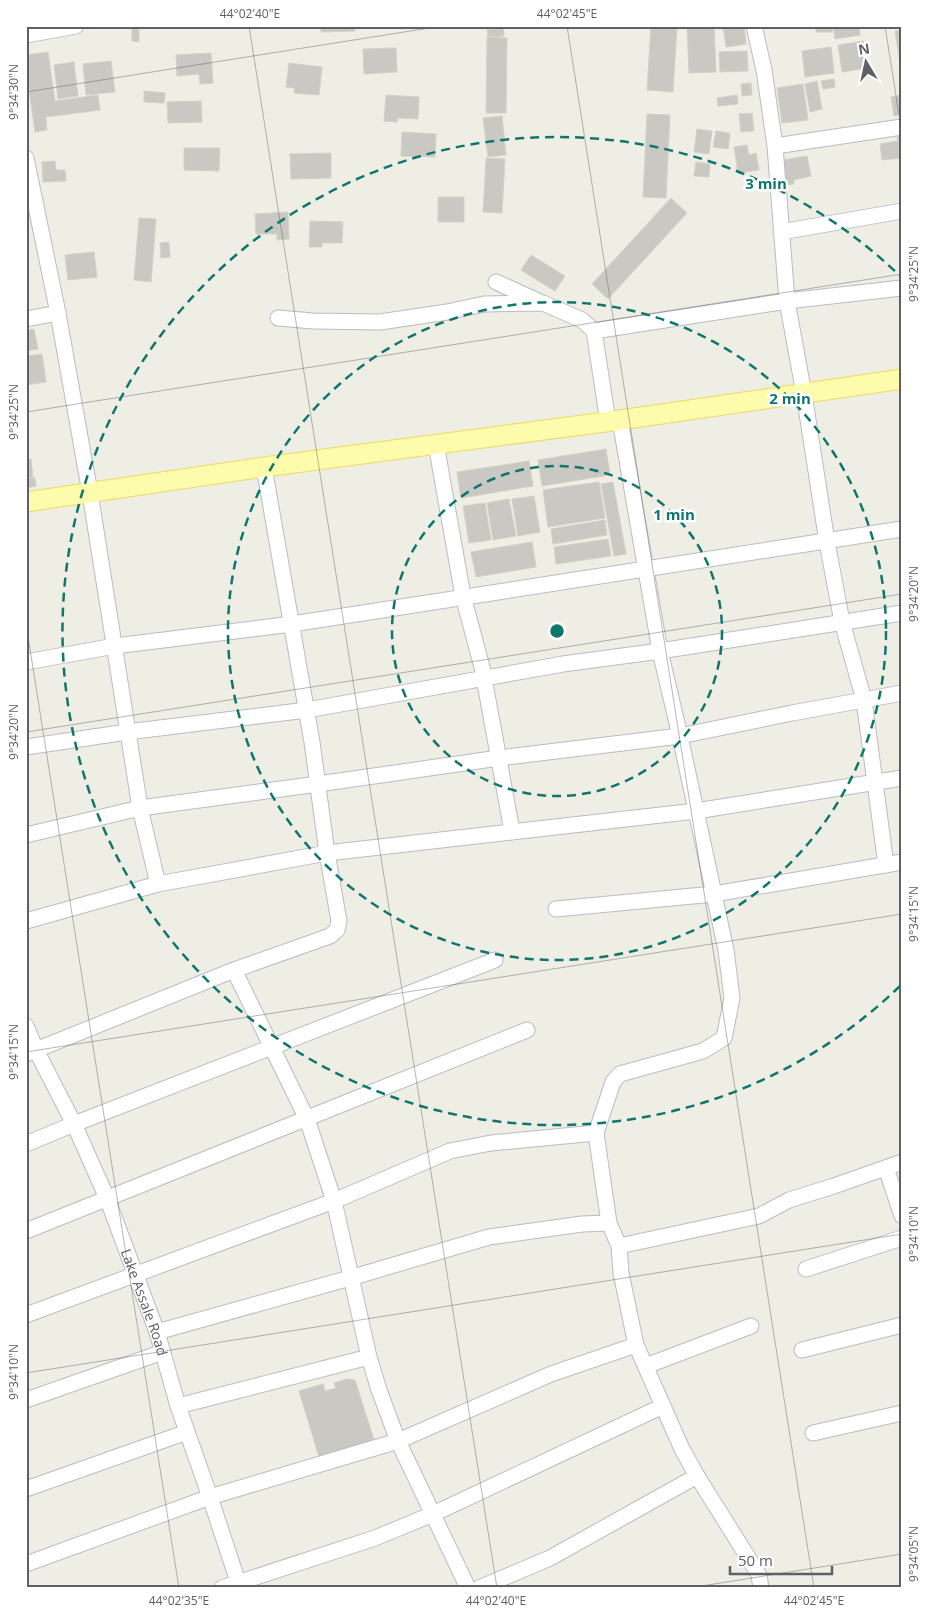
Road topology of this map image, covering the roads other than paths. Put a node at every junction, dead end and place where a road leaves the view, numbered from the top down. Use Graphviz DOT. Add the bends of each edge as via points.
graph roads {
  1 [pos="76,26"];
  2 [pos="754,26"];
  3 [pos="26,35"];
  4 [pos="902,127"];
  5 [pos="775,146"];
  6 [pos="27,162"];
  7 [pos="902,211"];
  8 [pos="781,232"];
  9 [pos="496,282"];
  10 [pos="902,288"];
  11 [pos="787,301"];
  12 [pos="543,303"];
  13 [pos="58,314"];
  14 [pos="278,318"];
  15 [pos="26,319"];
  16 [pos="594,331"];
  17 [pos="902,379"];
  18 [pos="804,394"];
  19 [pos="614,421"];
  20 [pos="436,444"];
  21 [pos="264,468"];
  22 [pos="90,493"];
  23 [pos="26,502"];
  24 [pos="902,529"];
  25 [pos="827,542"];
  26 [pos="646,570"];
  27 [pos="464,596"];
  28 [pos="902,613"];
  29 [pos="842,622"];
  30 [pos="292,624"];
  31 [pos="115,646"];
  32 [pos="660,651"];
  33 [pos="26,662"];
  34 [pos="484,678"];
  35 [pos="902,693"];
  36 [pos="864,700"];
  37 [pos="307,710"];
  38 [pos="127,732"];
  39 [pos="680,736"];
  40 [pos="26,747"];
  41 [pos="499,758"];
  42 [pos="902,778"];
  43 [pos="875,782"];
  44 [pos="318,784"];
  45 [pos="140,808"];
  46 [pos="696,811"];
  47 [pos="512,831"];
  48 [pos="26,835"];
  49 [pos="327,852"];
  50 [pos="902,862"];
  51 [pos="886,865"];
  52 [pos="158,884"];
  53 [pos="714,894"];
  54 [pos="556,908"];
  55 [pos="26,922"];
  56 [pos="496,960"];
  57 [pos="234,970"];
  58 [pos="26,1026"];
  59 [pos="527,1030"];
  60 [pos="273,1047"];
  61 [pos="31,1052"];
  62 [pos="307,1119"];
  63 [pos="74,1124"];
  64 [pos="596,1133"];
  65 [pos="26,1144"];
  66 [pos="902,1162"];
  67 [pos="886,1168"];
  68 [pos="107,1198"];
  69 [pos="334,1201"];
  70 [pos="902,1216"];
  71 [pos="609,1222"];
  72 [pos="26,1231"];
  73 [pos="902,1238"];
  74 [pos="619,1246"];
  75 [pos="806,1269"];
  76 [pos="136,1274"];
  77 [pos="350,1278"];
  78 [pos="26,1315"];
  79 [pos="902,1325"];
  80 [pos="751,1326"];
  81 [pos="156,1332"];
  82 [pos="636,1345"];
  83 [pos="802,1350"];
  84 [pos="164,1352"];
  85 [pos="369,1357"];
  86 [pos="646,1366"];
  87 [pos="26,1400"];
  88 [pos="178,1406"];
  89 [pos="663,1406"];
  90 [pos="902,1413"];
  91 [pos="187,1432"];
  92 [pos="813,1433"];
  93 [pos="398,1441"];
  94 [pos="697,1476"];
  95 [pos="26,1488"];
  96 [pos="210,1497"];
  97 [pos="432,1514"];
  98 [pos="26,1564"];
  99 [pos="239,1585"];
  100 [pos="222,1588"];
  101 [pos="468,1588"];
  102 [pos="479,1588"];
  103 [pos="761,1588"];
  1 -- 3 [label="street"];
  2 -- 5 [label="street"];
  4 -- 5 [label="street"];
  5 -- 8 [label="street"];
  6 -- 13 [label="street"];
  7 -- 8 [label="street"];
  8 -- 11 [label="street"];
  9 -- 12 [label="street"];
  10 -- 11 [label="street"];
  11 -- 16 [label="street"];
  11 -- 18 [label="street"];
  12 -- 14 [label="street" via="484,304 380,322"];
  12 -- 16 [label="street" via="582,320"];
  13 -- 15 [label="street"];
  13 -- 22 [label="street"];
  16 -- 19 [label="street"];
  17 -- 18 [label="main road"];
  18 -- 19 [label="main road"];
  18 -- 25 [label="street"];
  19 -- 20 [label="main road"];
  19 -- 26 [label="street"];
  20 -- 21 [label="main road"];
  20 -- 27 [label="street"];
  21 -- 22 [label="main road"];
  21 -- 30 [label="street"];
  22 -- 23 [label="main road"];
  22 -- 31 [label="street"];
  24 -- 25 [label="street"];
  25 -- 26 [label="street"];
  25 -- 29 [label="street"];
  26 -- 27 [label="street"];
  26 -- 32 [label="street"];
  27 -- 30 [label="street"];
  27 -- 34 [label="street"];
  28 -- 29 [label="street"];
  29 -- 32 [label="street"];
  29 -- 36 [label="street"];
  30 -- 31 [label="street"];
  30 -- 37 [label="street"];
  31 -- 33 [label="street"];
  31 -- 38 [label="street"];
  32 -- 34 [label="street"];
  32 -- 39 [label="street"];
  34 -- 37 [label="street"];
  34 -- 41 [label="street"];
  35 -- 36 [label="street"];
  36 -- 39 [label="street"];
  36 -- 43 [label="street"];
  37 -- 38 [label="street"];
  37 -- 44 [label="street"];
  38 -- 40 [label="street"];
  38 -- 45 [label="street"];
  39 -- 41 [label="street"];
  39 -- 46 [label="street"];
  41 -- 44 [label="street"];
  41 -- 47 [label="street"];
  42 -- 43 [label="street"];
  43 -- 46 [label="street"];
  43 -- 51 [label="street"];
  44 -- 45 [label="street"];
  44 -- 49 [label="street"];
  45 -- 48 [label="street"];
  45 -- 52 [label="street"];
  46 -- 47 [label="street"];
  46 -- 53 [label="street"];
  47 -- 49 [label="street"];
  49 -- 52 [label="street"];
  49 -- 57 [label="street" via="339,921 336,930 330,936"];
  50 -- 51 [label="street"];
  51 -- 53 [label="street"];
  52 -- 55 [label="street"];
  53 -- 54 [label="street"];
  53 -- 64 [label="street" via="732,998 724,1038 703,1051 620,1074 613,1082"];
  56 -- 60 [label="street"];
  57 -- 60 [label="street"];
  57 -- 61 [label="street"];
  58 -- 61 [label="street, Lake Assale Road"];
  59 -- 62 [label="street"];
  60 -- 62 [label="street"];
  60 -- 63 [label="street"];
  61 -- 63 [label="street, Lake Assale Road"];
  62 -- 68 [label="street"];
  62 -- 69 [label="street"];
  63 -- 65 [label="street"];
  63 -- 68 [label="street, Lake Assale Road"];
  64 -- 69 [label="street" via="492,1143 450,1151"];
  64 -- 71 [label="street"];
  66 -- 67 [label="street"];
  67 -- 70 [label="street"];
  67 -- 74 [label="street" via="789,1200 759,1216"];
  68 -- 72 [label="street"];
  68 -- 76 [label="street, Lake Assale Road"];
  69 -- 76 [label="street"];
  69 -- 77 [label="street"];
  71 -- 74 [label="street"];
  71 -- 77 [label="street" via="489,1237"];
  73 -- 75 [label="street"];
  74 -- 82 [label="street" via="621,1273"];
  76 -- 78 [label="street"];
  76 -- 81 [label="street, Lake Assale Road"];
  77 -- 81 [label="street"];
  77 -- 85 [label="street"];
  79 -- 83 [label="street"];
  80 -- 86 [label="street"];
  81 -- 84 [label="street, Lake Assale Road"];
  82 -- 86 [label="street"];
  82 -- 93 [label="street" via="551,1374"];
  84 -- 87 [label="street"];
  84 -- 88 [label="street, Lake Assale Road"];
  85 -- 88 [label="street"];
  85 -- 93 [label="street"];
  86 -- 89 [label="street"];
  88 -- 91 [label="street, Lake Assale Road"];
  89 -- 94 [label="street"];
  89 -- 97 [label="street"];
  90 -- 92 [label="street"];
  91 -- 95 [label="street"];
  91 -- 96 [label="street, Lake Assale Road"];
  93 -- 96 [label="street"];
  93 -- 97 [label="street"];
  94 -- 102 [label="street" via="550,1558"];
  94 -- 103 [label="street" via="759,1575"];
  96 -- 98 [label="street"];
  96 -- 99 [label="street, Lake Assale Road"];
  97 -- 99 [label="street" via="375,1538"];
  97 -- 101 [label="street"];
  99 -- 100 [label="street"];
}
